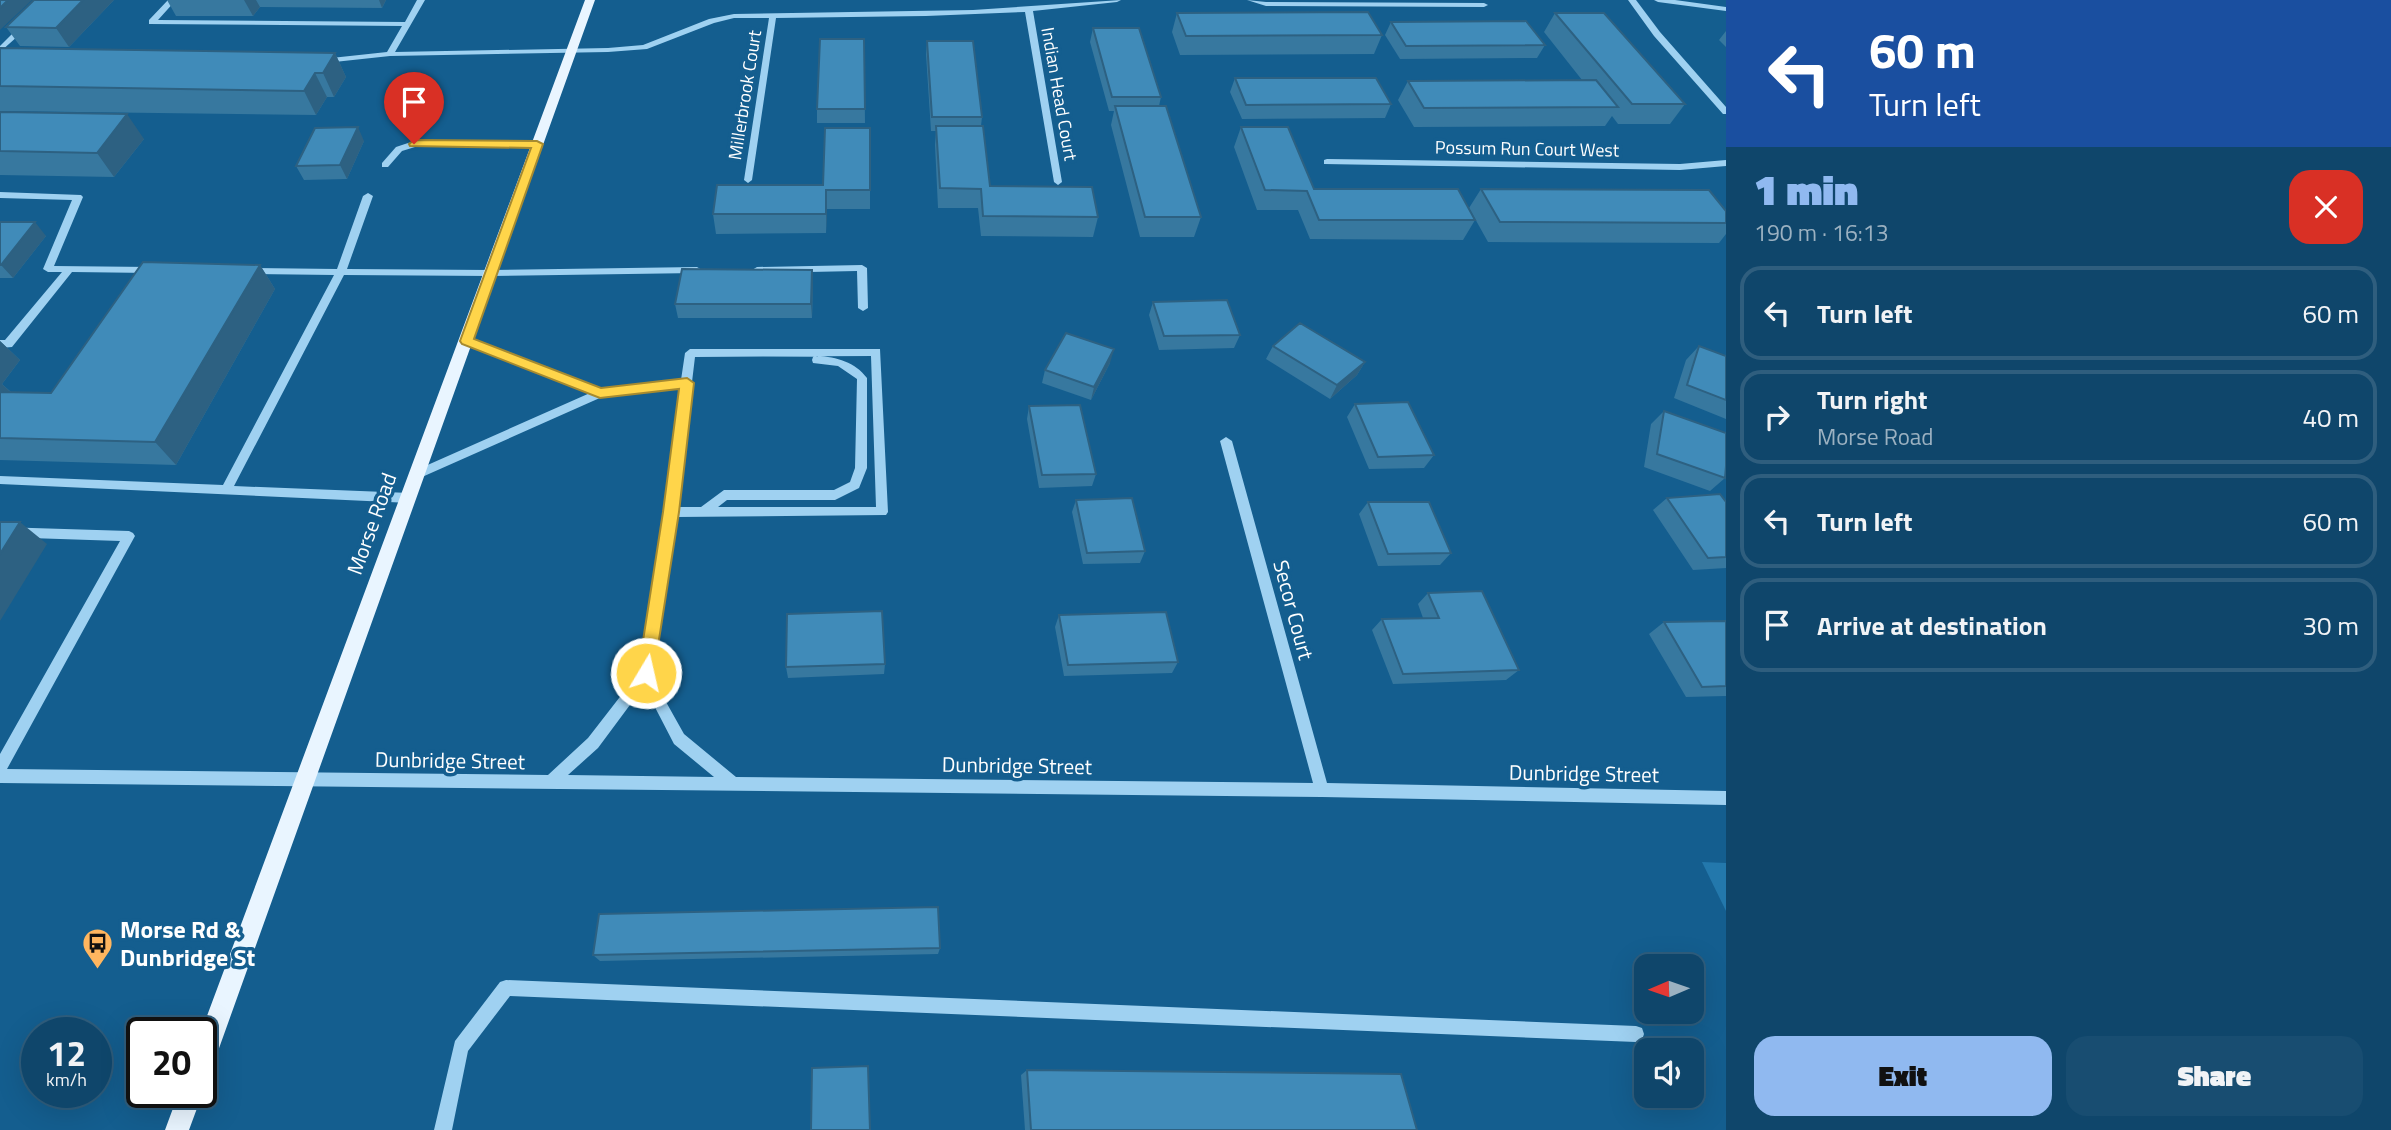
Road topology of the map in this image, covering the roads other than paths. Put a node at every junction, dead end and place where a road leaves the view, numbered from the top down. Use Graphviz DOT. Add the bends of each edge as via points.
graph roads {
  1 [pos="172,0"];
  2 [pos="421,0"];
  3 [pos="590,0"];
  4 [pos="1116,0"];
  5 [pos="1251,0"];
  6 [pos="1632,0"];
  7 [pos="1658,0"];
  8 [pos="1484,5"];
  9 [pos="1726,9"];
  10 [pos="1029,11"];
  11 [pos="773,15"];
  12 [pos="35,17"];
  13 [pos="407,24"];
  14 [pos="0,50"];
  15 [pos="571,51"];
  16 [pos="390,54"];
  17 [pos="309,63"];
  18 [pos="1726,112"];
  19 [pos="537,144"];
  20 [pos="1327,162"];
  21 [pos="1726,163"];
  22 [pos="385,165"];
  23 [pos="748,180"];
  24 [pos="1058,183"];
  25 [pos="0,195"];
  26 [pos="368,196"];
  27 [pos="70,269"];
  28 [pos="165,270"];
  29 [pos="233,270"];
  30 [pos="710,270"];
  31 [pos="752,270"];
  32 [pos="341,271"];
  33 [pos="491,273"];
  34 [pos="863,308"];
  35 [pos="467,341"];
  36 [pos="0,344"];
  37 [pos="709,353"];
  38 [pos="687,383"];
  39 [pos="600,393"];
  40 [pos="1226,441"];
  41 [pos="418,474"];
  42 [pos="0,480"];
  43 [pos="227,489"];
  44 [pos="410,498"];
  45 [pos="671,512"];
  46 [pos="705,512"];
  47 [pos="0,532"];
  48 [pos="646,673"];
  49 [pos="0,768"];
  50 [pos="0,776"];
  51 [pos="307,781"];
  52 [pos="549,783"];
  53 [pos="734,784"];
  54 [pos="1322,790"];
  55 [pos="1726,798"];
  56 [pos="217,1022"];
  57 [pos="1636,1034"];
  58 [pos="185,1108"];
  59 [pos="177,1130"];
  60 [pos="443,1130"];
  1 -- 13 [label="street" via="152,22"];
  2 -- 13 [label="street"];
  3 -- 15 [label="main road, Morse Road"];
  4 -- 10 [label="street"];
  5 -- 8 [label="street" via="1266,4"];
  6 -- 18 [label="street"];
  7 -- 9 [label="street"];
  10 -- 11 [label="street"];
  10 -- 24 [label="street, Indian Head Court"];
  11 -- 15 [label="street" via="712,21 645,47"];
  11 -- 23 [label="street, Millerbrook Court"];
  12 -- 14 [label="street"];
  13 -- 16 [label="street"];
  15 -- 16 [label="street"];
  15 -- 19 [label="main road, Morse Road"];
  16 -- 17 [label="street"];
  19 -- 22 [label="street" via="414,144 399,149"];
  19 -- 33 [label="main road, Morse Road"];
  20 -- 21 [label="street, Possum Run Court West" via="1680,167"];
  25 -- 27 [label="street" via="78,197 48,269"];
  26 -- 32 [label="street"];
  27 -- 28 [label="street"];
  27 -- 36 [label="street" via="8,344"];
  29 -- 32 [label="street"];
  30 -- 33 [label="street"];
  31 -- 34 [label="street" via="862,268"];
  32 -- 33 [label="street"];
  32 -- 43 [label="street"];
  33 -- 35 [label="main road, Morse Road"];
  35 -- 39 [label="street"];
  35 -- 41 [label="main road, Morse Road"];
  37 -- 38 [label="street" via="690,353"];
  37 -- 46 [label="street" via="730,360 830,360 850,366 862,378 864,392 861,468 855,485 835,495 724,495"];
  37 -- 46 [label="street" via="876,352 882,512"];
  38 -- 39 [label="street"];
  38 -- 45 [label="street"];
  39 -- 41 [label="street"];
  40 -- 54 [label="street, Secor Court"];
  41 -- 44 [label="main road, Morse Road"];
  42 -- 43 [label="street"];
  43 -- 44 [label="street"];
  44 -- 51 [label="main road, Morse Road"];
  45 -- 46 [label="street"];
  45 -- 48 [label="street"];
  47 -- 49 [label="street" via="129,536"];
  48 -- 52 [label="street" via="593,743"];
  48 -- 53 [label="street" via="679,739"];
  50 -- 51 [label="street, Dunbridge Street"];
  51 -- 52 [label="street, Dunbridge Street"];
  51 -- 56 [label="main road, Morse Road"];
  52 -- 53 [label="street, Dunbridge Street"];
  53 -- 54 [label="street, Dunbridge Street"];
  54 -- 55 [label="street, Dunbridge Street"];
  57 -- 60 [label="street" via="506,988 461,1047"];
  58 -- 59 [label="main road"];
}
